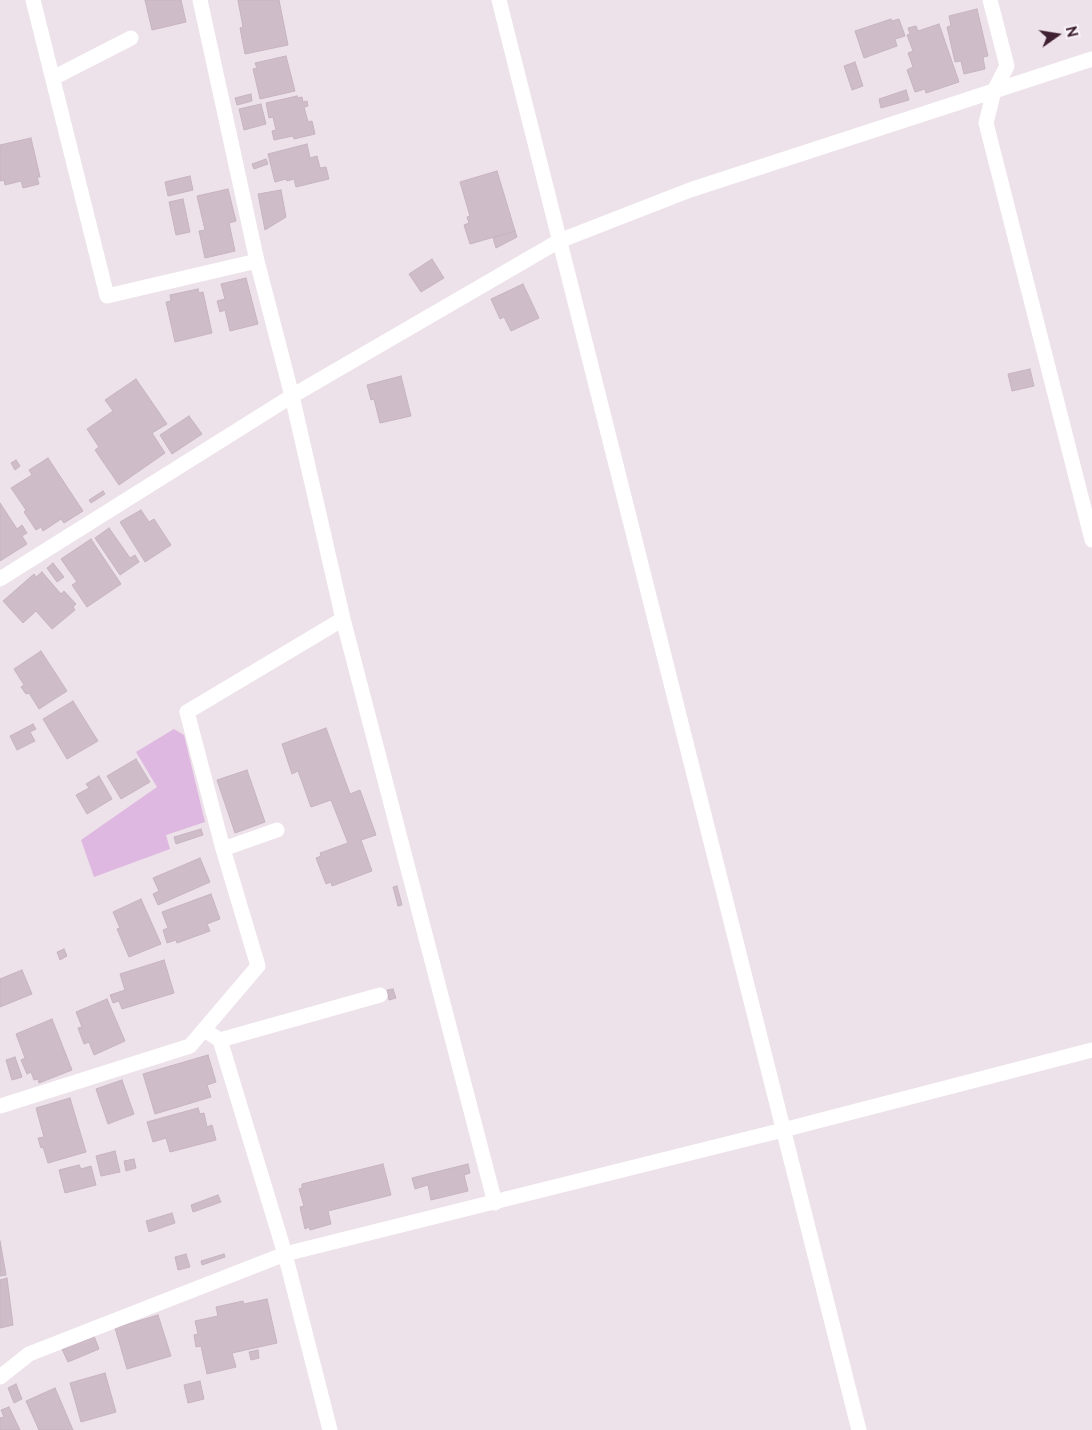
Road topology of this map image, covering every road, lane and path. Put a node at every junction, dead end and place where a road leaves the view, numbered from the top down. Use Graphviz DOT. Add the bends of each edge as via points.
graph roads {
  1 [pos="34,0"];
  2 [pos="200,0"];
  3 [pos="499,0"];
  4 [pos="990,0"];
  5 [pos="131,38"];
  6 [pos="1092,59"];
  7 [pos="53,78"];
  8 [pos="994,91"];
  9 [pos="559,241"];
  10 [pos="257,261"];
  11 [pos="292,396"];
  12 [pos="1092,540"];
  13 [pos="0,579"];
  14 [pos="343,619"];
  15 [pos="277,830"];
  16 [pos="223,848"];
  17 [pos="380,995"];
  18 [pos="204,1030"];
  19 [pos="220,1040"];
  20 [pos="1092,1050"];
  21 [pos="0,1106"];
  22 [pos="784,1130"];
  23 [pos="495,1202"];
  24 [pos="285,1254"];
  25 [pos="0,1377"];
  26 [pos="330,1430"];
  27 [pos="859,1430"];
  1 -- 7 [label="street"];
  2 -- 10 [label="street"];
  3 -- 9 [label="street"];
  4 -- 8 [label="street" via="1007,66"];
  5 -- 7 [label="street"];
  6 -- 8 [label="street"];
  7 -- 10 [label="street" via="107,296"];
  8 -- 9 [label="street" via="690,190"];
  8 -- 12 [label="street" via="986,123"];
  9 -- 11 [label="street"];
  9 -- 22 [label="street"];
  10 -- 11 [label="street"];
  11 -- 13 [label="street"];
  11 -- 14 [label="street"];
  14 -- 16 [label="street" via="187,712"];
  14 -- 23 [label="street"];
  15 -- 16 [label="street"];
  16 -- 18 [label="street" via="258,966"];
  17 -- 19 [label="street"];
  18 -- 19 [label="street"];
  18 -- 21 [label="street" via="190,1046"];
  19 -- 24 [label="street"];
  20 -- 22 [label="street"];
  22 -- 23 [label="street"];
  22 -- 27 [label="street"];
  23 -- 24 [label="street"];
  24 -- 25 [label="street" via="29,1354"];
  24 -- 26 [label="street"];
}
